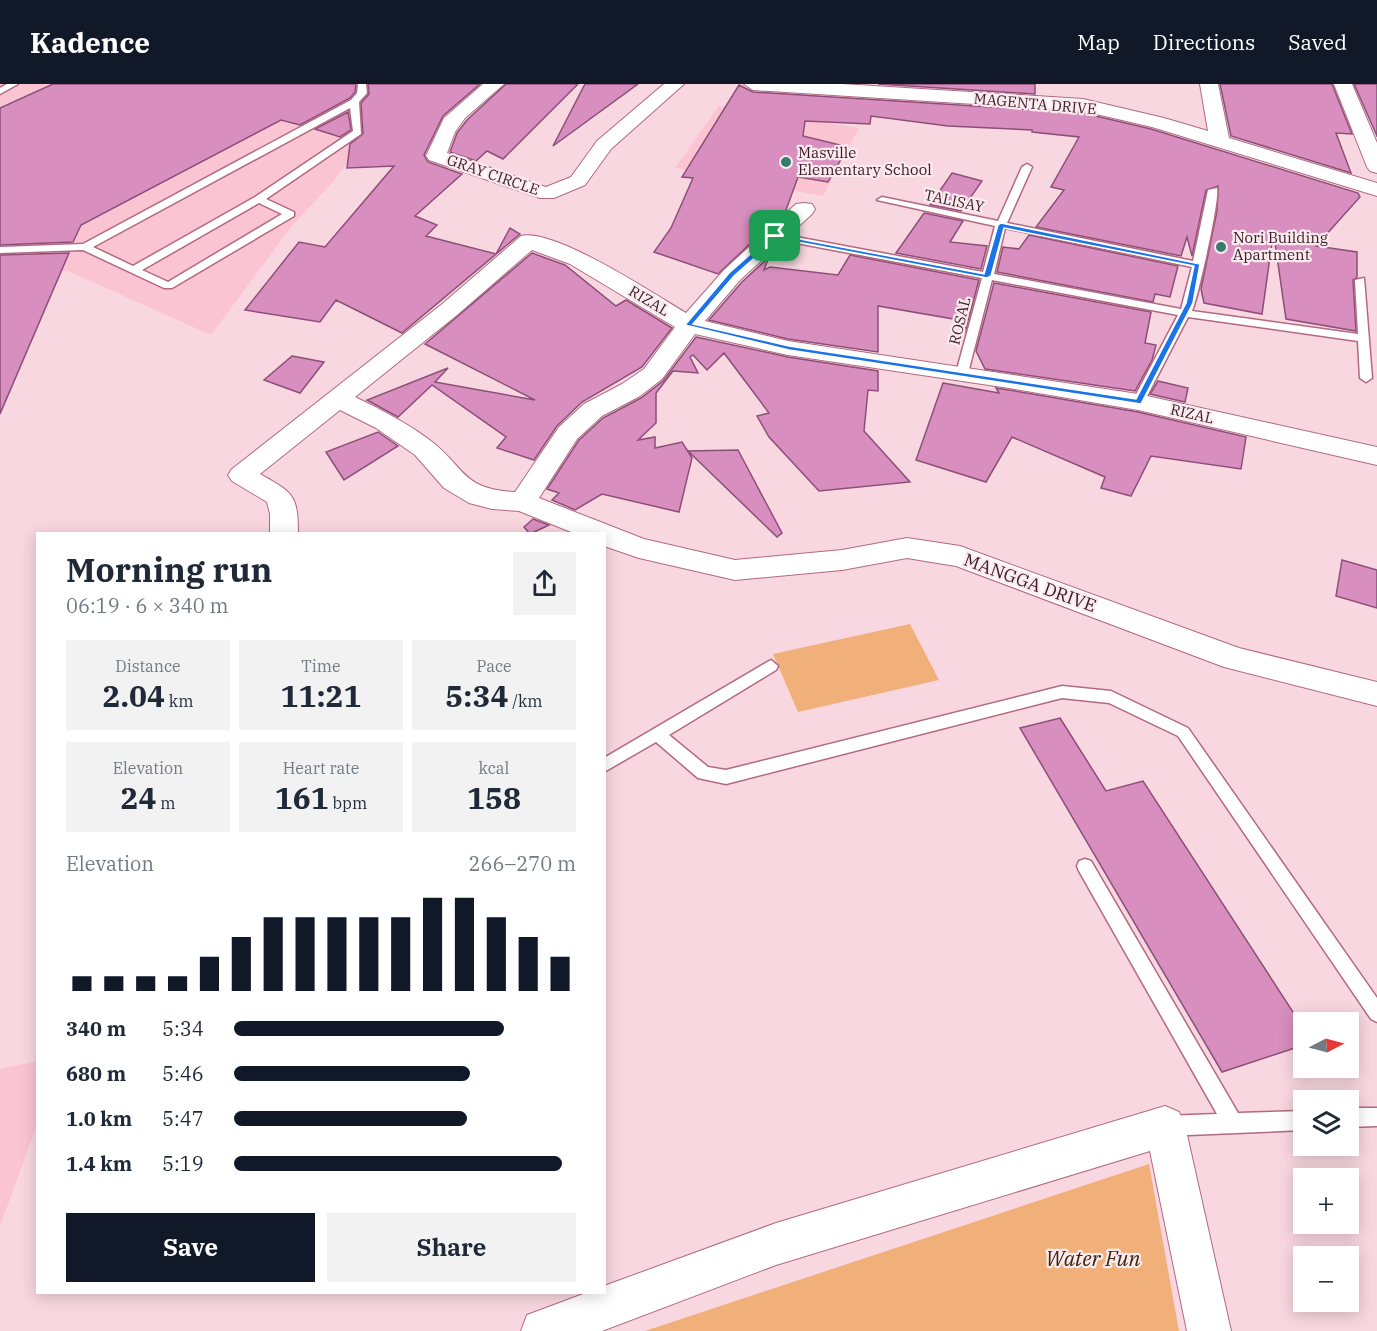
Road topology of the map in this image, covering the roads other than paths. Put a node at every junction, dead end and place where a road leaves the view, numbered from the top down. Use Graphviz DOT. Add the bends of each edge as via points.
graph roads {
  1 [pos="15,84"];
  2 [pos="362,84"];
  3 [pos="495,84"];
  4 [pos="675,84"];
  5 [pos="753,84"];
  6 [pos="1209,84"];
  7 [pos="1343,84"];
  8 [pos="0,91"];
  9 [pos="354,102"];
  10 [pos="1220,143"];
  11 [pos="1027,167"];
  12 [pos="1377,167"];
  13 [pos="1213,190"];
  14 [pos="1377,190"];
  15 [pos="259,199"];
  16 [pos="882,200"];
  17 [pos="804,209"];
  18 [pos="1001,225"];
  19 [pos="775,236"];
  20 [pos="85,248"];
  21 [pos="0,250"];
  22 [pos="1198,265"];
  23 [pos="133,270"];
  24 [pos="987,276"];
  25 [pos="1360,280"];
  26 [pos="1185,313"];
  27 [pos="689,325"];
  28 [pos="1364,338"];
  29 [pos="962,373"];
  30 [pos="1366,378"];
  31 [pos="337,399"];
  32 [pos="1138,402"];
  33 [pos="1377,456"];
  34 [pos="522,502"];
  35 [pos="284,532"];
  36 [pos="599,532"];
  37 [pos="606,535"];
  38 [pos="771,666"];
  39 [pos="1377,694"];
  40 [pos="658,735"];
  41 [pos="606,765"];
  42 [pos="1085,866"];
  43 [pos="1377,1013"];
  44 [pos="1377,1117"];
  45 [pos="1359,1118"];
  46 [pos="1293,1120"];
  47 [pos="1233,1123"];
  48 [pos="1165,1126"];
  49 [pos="543,1331"];
  50 [pos="1209,1331"];
  1 -- 8 [label="lane"];
  2 -- 9 [label="lane" via="362,93"];
  3 -- 4 [label="street, GRAY CIRCLE" via="461,108 441,138 435,156 547,194 578,181 604,145"];
  5 -- 10 [label="street, MAGENTA DRIVE" via="1083,105 1157,122"];
  6 -- 10 [label="street"];
  7 -- 12 [label="street"];
  9 -- 15 [label="lane" via="358,132"];
  9 -- 20 [label="lane"];
  10 -- 14 [label="street, MAGENTA DRIVE"];
  11 -- 18 [label="lane, ROSAL"];
  13 -- 22 [label="lane"];
  15 -- 23 [label="lane"];
  15 -- 23 [label="lane" via="290,214 168,286"];
  16 -- 18 [label="lane, TALISAY"];
  17 -- 19 [label="street"];
  18 -- 22 [label="lane, TALISAY"];
  18 -- 24 [label="lane, ROSAL"];
  19 -- 24 [label="lane"];
  19 -- 27 [label="street" via="732,274"];
  20 -- 21 [label="lane"];
  20 -- 23 [label="lane"];
  22 -- 26 [label="lane"];
  24 -- 26 [label="lane"];
  24 -- 29 [label="lane, ROSAL"];
  25 -- 28 [label="lane"];
  26 -- 28 [label="lane"];
  26 -- 32 [label="lane"];
  27 -- 29 [label="street, RIZAL" via="789,348"];
  27 -- 31 [label="street, RIZAL" via="578,259 529,241 450,310"];
  27 -- 34 [label="street" via="653,374 593,410 568,433"];
  28 -- 30 [label="lane"];
  29 -- 32 [label="street, RIZAL"];
  31 -- 34 [label="street, MANGGA DRIVE" via="385,422 424,450 453,482 492,500"];
  31 -- 35 [label="street" via="241,475 279,497"];
  32 -- 33 [label="street, RIZAL"];
  34 -- 36 [label="street, MANGGA DRIVE"];
  37 -- 39 [label="street, MANGGA DRIVE" via="639,548 735,570 842,560 907,548 960,556 1235,659"];
  38 -- 40 [label="lane"];
  40 -- 41 [label="lane"];
  40 -- 43 [label="lane" via="704,773 726,777 1062,692 1111,697 1183,732"];
  42 -- 47 [label="lane"];
  44 -- 45 [label="lane"];
  46 -- 47 [label="lane"];
  47 -- 48 [label="lane"];
  48 -- 49 [label="street" via="777,1244"];
  48 -- 50 [label="street"];
}
